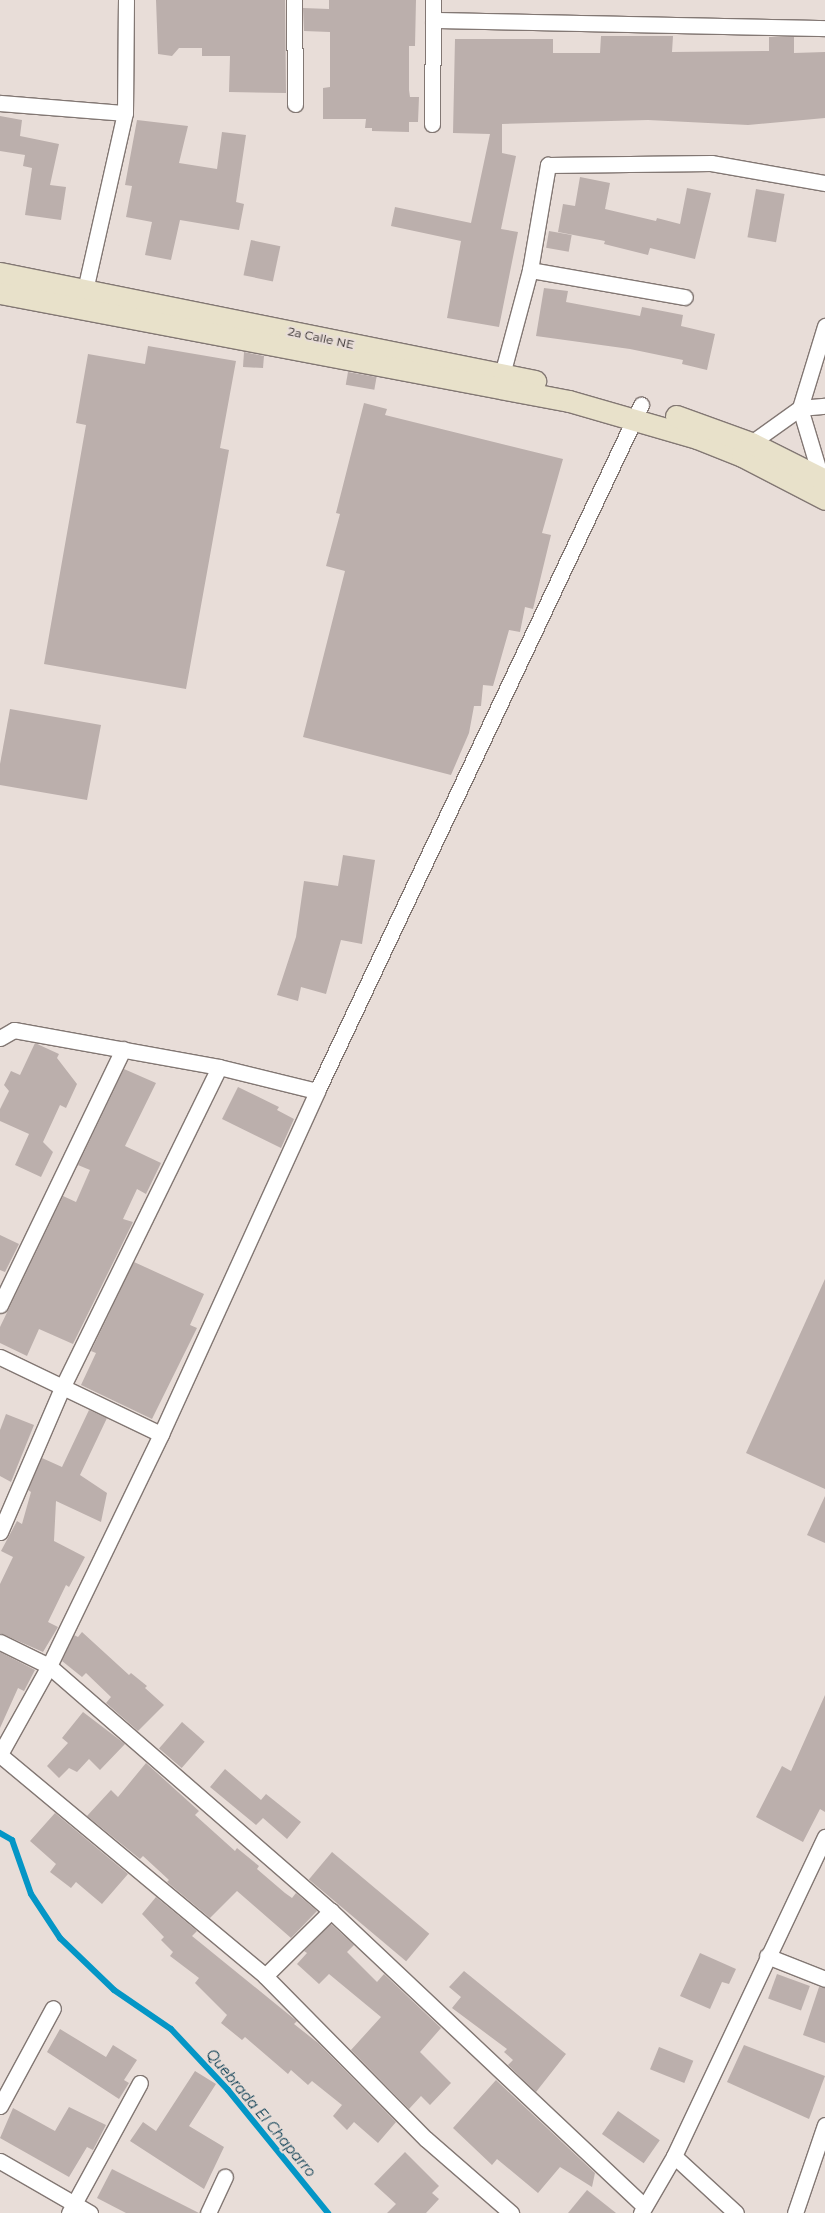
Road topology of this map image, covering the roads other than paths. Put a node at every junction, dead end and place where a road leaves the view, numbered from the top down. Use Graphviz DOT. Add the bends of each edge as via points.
graph roads {
  1 [pos="126,0"];
  2 [pos="294,0"];
  3 [pos="433,0"];
  4 [pos="432,20"];
  5 [pos="825,28"];
  6 [pos="0,103"];
  7 [pos="296,104"];
  8 [pos="125,114"];
  9 [pos="432,124"];
  10 [pos="825,183"];
  11 [pos="530,270"];
  12 [pos="0,273"];
  13 [pos="0,293"];
  14 [pos="685,297"];
  15 [pos="82,300"];
  16 [pos="825,326"];
  17 [pos="500,381"];
  18 [pos="825,406"];
  19 [pos="800,408"];
  20 [pos="638,412"];
  21 [pos="751,443"];
  22 [pos="823,479"];
  23 [pos="825,499"];
  24 [pos="0,1038"];
  25 [pos="123,1049"];
  26 [pos="219,1067"];
  27 [pos="317,1091"];
  28 [pos="0,1305"];
  29 [pos="0,1356"];
  30 [pos="62,1388"];
  31 [pos="161,1434"];
  32 [pos="0,1532"];
  33 [pos="0,1642"];
  34 [pos="49,1666"];
  35 [pos="0,1755"];
  36 [pos="824,1840"];
  37 [pos="331,1911"];
  38 [pos="767,1956"];
  39 [pos="264,1976"];
  40 [pos="825,1979"];
  41 [pos="53,2008"];
  42 [pos="140,2083"];
  43 [pos="0,2106"];
  44 [pos="825,2124"];
  45 [pos="674,2156"];
  46 [pos="0,2161"];
  47 [pos="225,2178"];
  48 [pos="72,2209"];
  49 [pos="642,2209"];
  50 [pos="90,2213"];
  51 [pos="208,2213"];
  52 [pos="511,2213"];
  53 [pos="736,2213"];
  54 [pos="795,2213"];
  1 -- 8 [label="street"];
  2 -- 7 [label="street"];
  3 -- 4 [label="street"];
  4 -- 5 [label="street"];
  4 -- 9 [label="street"];
  6 -- 8 [label="street"];
  8 -- 15 [label="street"];
  10 -- 11 [label="street" via="711,163 548,165"];
  11 -- 14 [label="street"];
  11 -- 17 [label="street"];
  12 -- 15 [label="main road, 2a Calle NE"];
  13 -- 15 [label="main road, 2a Calle NE"];
  15 -- 17 [label="main road, 2a Calle NE"];
  16 -- 19 [label="street"];
  17 -- 20 [label="main road, 2a Calle NE"];
  18 -- 19 [label="street"];
  19 -- 21 [label="street"];
  19 -- 22 [label="street"];
  20 -- 21 [label="main road"];
  20 -- 23 [label="main road" via="742,456"];
  20 -- 27 [label="street"];
  21 -- 22 [label="main road"];
  24 -- 25 [label="street" via="14,1030"];
  25 -- 26 [label="street"];
  25 -- 28 [label="street"];
  26 -- 27 [label="street"];
  26 -- 30 [label="street"];
  27 -- 31 [label="street"];
  29 -- 30 [label="street"];
  30 -- 31 [label="street"];
  30 -- 32 [label="street"];
  31 -- 34 [label="street"];
  33 -- 34 [label="street"];
  34 -- 35 [label="street"];
  34 -- 37 [label="street"];
  35 -- 39 [label="street"];
  36 -- 38 [label="street"];
  37 -- 39 [label="street"];
  37 -- 49 [label="street"];
  38 -- 40 [label="street"];
  38 -- 45 [label="street"];
  39 -- 52 [label="street" via="426,2139"];
  41 -- 43 [label="street"];
  42 -- 48 [label="street"];
  44 -- 54 [label="street"];
  45 -- 49 [label="street"];
  45 -- 53 [label="street"];
  46 -- 48 [label="street"];
  47 -- 51 [label="street"];
  48 -- 50 [label="street"];
}
